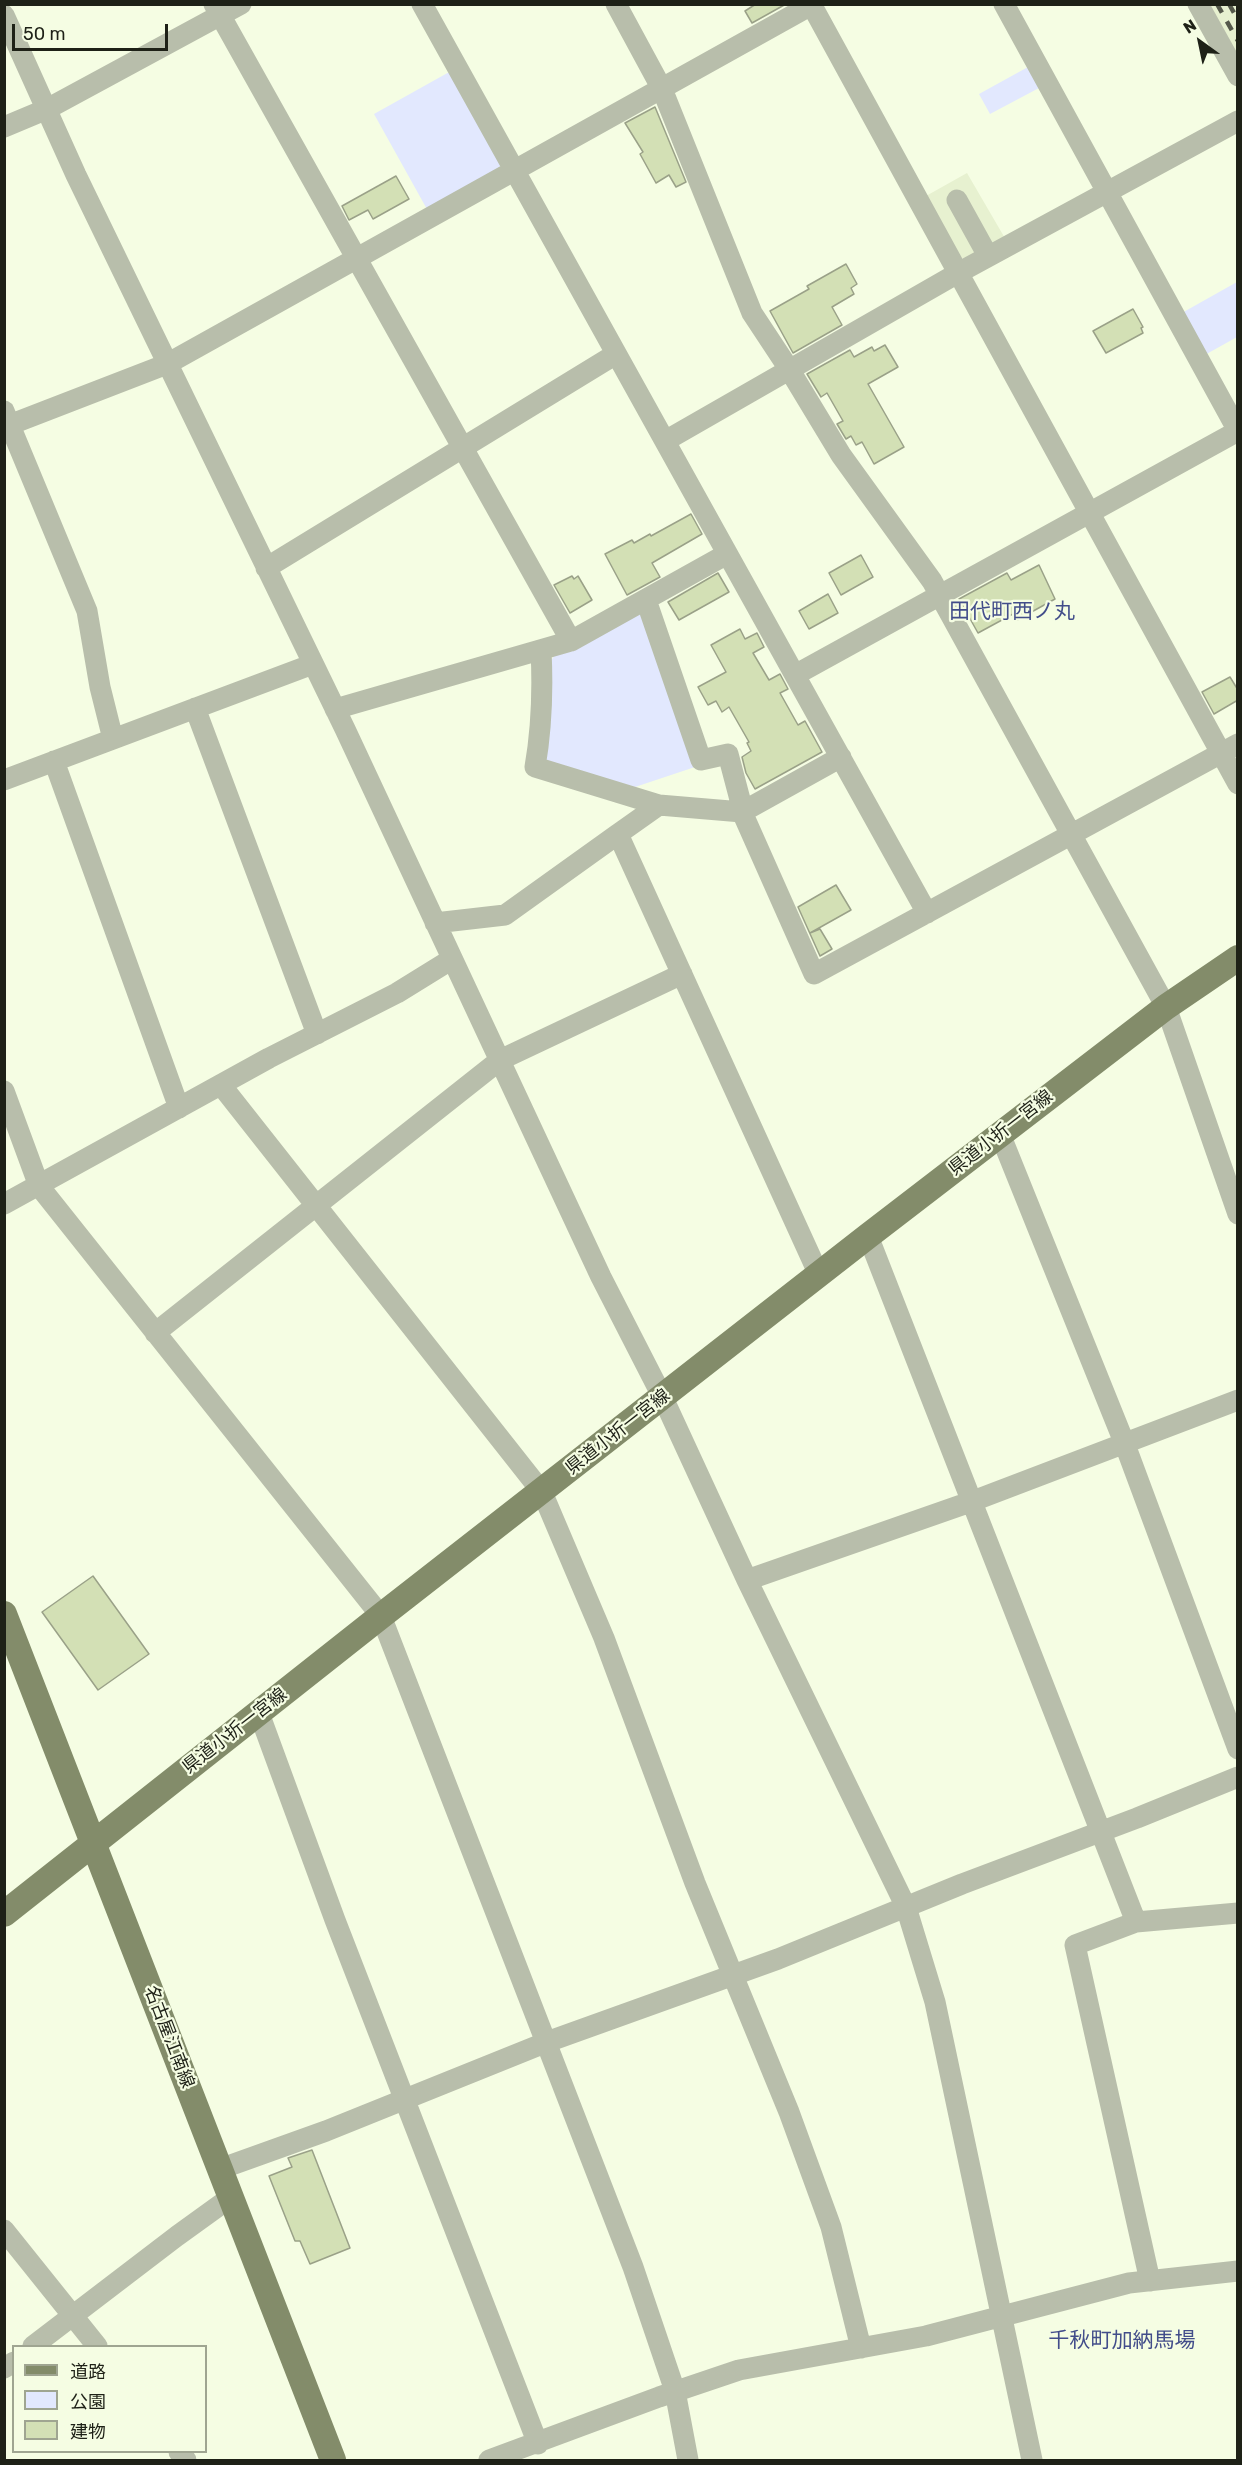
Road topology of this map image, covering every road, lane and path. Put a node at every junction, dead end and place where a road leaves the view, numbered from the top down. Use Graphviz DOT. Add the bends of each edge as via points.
graph roads {
  1 [pos="241,4"];
  2 [pos="422,4"];
  3 [pos="616,4"];
  4 [pos="1004,4"];
  5 [pos="1198,4"];
  6 [pos="812,5"];
  7 [pos="217,10"];
  8 [pos="4,15"];
  9 [pos="1238,76"];
  10 [pos="662,89"];
  11 [pos="47,109"];
  12 [pos="1238,121"];
  13 [pos="4,127"];
  14 [pos="515,171"];
  15 [pos="1107,192"];
  16 [pos="957,200"];
  17 [pos="988,256"];
  18 [pos="357,260"];
  19 [pos="958,273"];
  20 [pos="616,354"];
  21 [pos="167,364"];
  22 [pos="789,369"];
  23 [pos="6,421"];
  24 [pos="1238,431"];
  25 [pos="664,441"];
  26 [pos="462,449"];
  27 [pos="1089,513"];
  28 [pos="727,554"];
  29 [pos="266,568"];
  30 [pos="940,595"];
  31 [pos="646,600"];
  32 [pos="571,641"];
  33 [pos="541,650"];
  34 [pos="313,664"];
  35 [pos="795,675"];
  36 [pos="195,708"];
  37 [pos="335,710"];
  38 [pos="113,739"];
  39 [pos="1229,748"];
  40 [pos="841,757"];
  41 [pos="54,761"];
  42 [pos="4,780"];
  43 [pos="1238,784"];
  44 [pos="659,805"];
  45 [pos="742,812"];
  46 [pos="618,834"];
  47 [pos="1071,834"];
  48 [pos="927,913"];
  49 [pos="435,923"];
  50 [pos="1238,958"];
  51 [pos="452,959"];
  52 [pos="682,974"];
  53 [pos="1166,1007"];
  54 [pos="318,1034"];
  55 [pos="500,1060"];
  56 [pos="221,1085"];
  57 [pos="4,1091"];
  58 [pos="179,1108"];
  59 [pos="1000,1134"];
  60 [pos="39,1186"];
  61 [pos="4,1204"];
  62 [pos="317,1206"];
  63 [pos="1238,1214"];
  64 [pos="868,1236"];
  65 [pos="819,1275"];
  66 [pos="155,1333"];
  67 [pos="663,1398"];
  68 [pos="1238,1400"];
  69 [pos="1124,1442"];
  70 [pos="542,1492"];
  71 [pos="973,1501"];
  72 [pos="747,1580"];
  73 [pos="4,1614"];
  74 [pos="381,1616"];
  75 [pos="259,1713"];
  76 [pos="1238,1749"];
  77 [pos="1238,1777"];
  78 [pos="1100,1832"];
  79 [pos="94,1844"];
  80 [pos="906,1907"];
  81 [pos="1238,1913"];
  82 [pos="4,1914"];
  83 [pos="1136,1922"];
  84 [pos="733,1976"];
  85 [pos="547,2042"];
  86 [pos="405,2098"];
  87 [pos="220,2169"];
  88 [pos="231,2197"];
  89 [pos="4,2230"];
  90 [pos="1238,2271"];
  91 [pos="1150,2281"];
  92 [pos="73,2316"];
  93 [pos="1000,2318"];
  94 [pos="34,2345"];
  95 [pos="96,2345"];
  96 [pos="861,2348"];
  97 [pos="675,2391"];
  98 [pos="538,2444"];
  99 [pos="333,2460"];
  100 [pos="489,2460"];
  101 [pos="688,2460"];
  102 [pos="1032,2460"];
  1 -- 7 [label="street"];
  2 -- 14 [label="street"];
  3 -- 10 [label="street"];
  4 -- 15 [label="street"];
  5 -- 9 [label="street"];
  6 -- 10 [label="street"];
  6 -- 19 [label="street"];
  7 -- 11 [label="street"];
  7 -- 18 [label="street"];
  8 -- 11 [label="street"];
  10 -- 14 [label="street"];
  10 -- 22 [label="street" via="752,313"];
  11 -- 13 [label="street"];
  11 -- 21 [label="street"];
  12 -- 15 [label="street"];
  14 -- 18 [label="street"];
  14 -- 20 [label="street"];
  15 -- 17 [label="street"];
  15 -- 24 [label="street"];
  16 -- 17 [label="street"];
  17 -- 19 [label="street"];
  18 -- 21 [label="street"];
  18 -- 26 [label="street"];
  19 -- 22 [label="street"];
  19 -- 27 [label="street"];
  20 -- 25 [label="street"];
  20 -- 26 [label="street"];
  21 -- 23 [label="street"];
  21 -- 29 [label="street"];
  22 -- 25 [label="street"];
  22 -- 30 [label="street" via="841,454"];
  23 -- 38 [label="street" via="87,611"];
  24 -- 27 [label="street"];
  25 -- 28 [label="street"];
  26 -- 29 [label="street"];
  26 -- 32 [label="street"];
  27 -- 30 [label="street"];
  27 -- 39 [label="street"];
  28 -- 31 [label="street"];
  28 -- 35 [label="street"];
  29 -- 34 [label="street"];
  30 -- 35 [label="street"];
  30 -- 47 [label="street"];
  31 -- 32 [label="street"];
  31 -- 45 [label="street" via="701,760 728,754"];
  32 -- 33 [label="street"];
  33 -- 37 [label="street"];
  33 -- 44 [label="street" via="544,695 535,767"];
  34 -- 36 [label="street"];
  34 -- 37 [label="street"];
  35 -- 40 [label="street"];
  36 -- 38 [label="street"];
  36 -- 54 [label="street"];
  37 -- 49 [label="street"];
  38 -- 41 [label="street"];
  39 -- 43 [label="street"];
  39 -- 47 [label="street"];
  40 -- 45 [label="street"];
  40 -- 48 [label="street"];
  41 -- 42 [label="street"];
  41 -- 58 [label="street"];
  44 -- 45 [label="street"];
  44 -- 46 [label="street"];
  45 -- 48 [label="street" via="814,974"];
  46 -- 49 [label="street" via="505,915"];
  46 -- 52 [label="street"];
  47 -- 48 [label="street"];
  47 -- 53 [label="street"];
  49 -- 51 [label="street"];
  50 -- 53 [label="main road, 県道小折一宮線"];
  51 -- 54 [label="street"];
  51 -- 55 [label="street"];
  52 -- 55 [label="street"];
  52 -- 65 [label="street"];
  53 -- 59 [label="main road, 県道小折一宮線"];
  53 -- 63 [label="street"];
  54 -- 56 [label="street"];
  55 -- 62 [label="street"];
  55 -- 67 [label="street" via="601,1277"];
  56 -- 58 [label="street"];
  56 -- 62 [label="street"];
  57 -- 60 [label="street"];
  58 -- 60 [label="street"];
  59 -- 64 [label="main road, 県道小折一宮線"];
  59 -- 69 [label="street"];
  60 -- 61 [label="street"];
  60 -- 66 [label="street"];
  62 -- 66 [label="street"];
  62 -- 70 [label="street"];
  64 -- 65 [label="main road, 県道小折一宮線"];
  64 -- 71 [label="street"];
  65 -- 67 [label="main road, 県道小折一宮線"];
  66 -- 74 [label="street"];
  67 -- 70 [label="main road, 県道小折一宮線"];
  67 -- 72 [label="street"];
  68 -- 69 [label="street"];
  69 -- 71 [label="street"];
  69 -- 76 [label="street"];
  70 -- 74 [label="main road, 県道小折一宮線"];
  70 -- 84 [label="street" via="604,1638"];
  71 -- 72 [label="street"];
  71 -- 78 [label="street"];
  72 -- 80 [label="street"];
  73 -- 79 [label="main road, 名古屋江南線"];
  74 -- 75 [label="main road, 県道小折一宮線"];
  74 -- 85 [label="street"];
  75 -- 79 [label="main road, 県道小折一宮線"];
  75 -- 86 [label="street"];
  77 -- 78 [label="street"];
  78 -- 80 [label="street"];
  78 -- 83 [label="street"];
  79 -- 82 [label="main road, 県道小折一宮線"];
  79 -- 87 [label="main road, 名古屋江南線"];
  80 -- 84 [label="street"];
  80 -- 93 [label="street" via="934,2002"];
  81 -- 83 [label="street"];
  83 -- 91 [label="street" via="1075,1946"];
  84 -- 85 [label="street"];
  84 -- 96 [label="street" via="831,2227"];
  85 -- 86 [label="street"];
  85 -- 97 [label="street"];
  86 -- 87 [label="street"];
  86 -- 98 [label="street"];
  87 -- 88 [label="main road, 名古屋江南線"];
  88 -- 92 [label="street"];
  88 -- 99 [label="main road, 名古屋江南線"];
  89 -- 92 [label="street"];
  90 -- 91 [label="street"];
  91 -- 93 [label="street" via="1129,2283"];
  92 -- 94 [label="street"];
  92 -- 95 [label="street"];
  93 -- 96 [label="street"];
  93 -- 102 [label="street"];
  96 -- 97 [label="street" via="739,2370"];
  97 -- 98 [label="street"];
  97 -- 101 [label="street"];
  98 -- 100 [label="street"];
}
